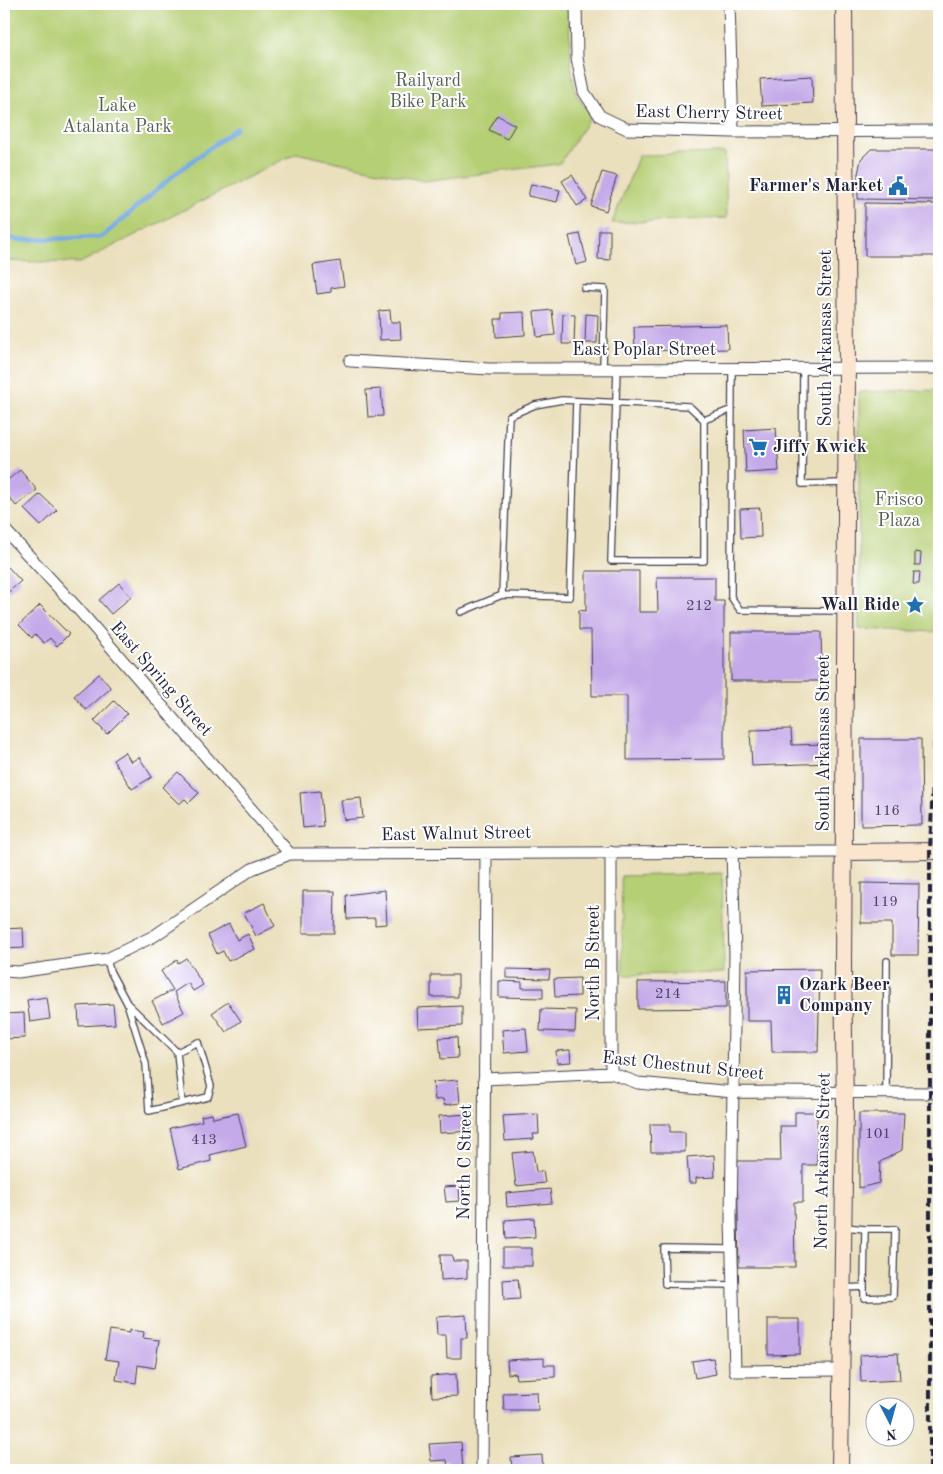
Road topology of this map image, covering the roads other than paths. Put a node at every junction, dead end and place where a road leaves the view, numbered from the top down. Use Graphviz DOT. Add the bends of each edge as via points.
graph roads {
  1 [pos="576,4"];
  2 [pos="729,4"];
  3 [pos="844,4"];
  4 [pos="939,131"];
  5 [pos="733,132"];
  6 [pos="846,132"];
  7 [pos="584,288"];
  8 [pos="350,361"];
  9 [pos="732,367"];
  10 [pos="603,368"];
  11 [pos="617,368"];
  12 [pos="803,368"];
  13 [pos="847,368"];
  14 [pos="939,368"];
  15 [pos="576,401"];
  16 [pos="616,403"];
  17 [pos="730,410"];
  18 [pos="704,420"];
  19 [pos="846,483"];
  20 [pos="4,529"];
  21 [pos="502,595"];
  22 [pos="845,611"];
  23 [pos="461,612"];
  24 [pos="732,851"];
  25 [pos="939,851"];
  26 [pos="611,852"];
  27 [pos="844,852"];
  28 [pos="290,854"];
  29 [pos="486,854"];
  30 [pos="108,959"];
  31 [pos="887,961"];
  32 [pos="4,971"];
  33 [pos="127,1002"];
  34 [pos="177,1052"];
  35 [pos="611,1073"];
  36 [pos="484,1079"];
  37 [pos="733,1092"];
  38 [pos="845,1094"];
  39 [pos="886,1094"];
  40 [pos="939,1094"];
  41 [pos="182,1103"];
  42 [pos="843,1227"];
  43 [pos="865,1229"];
  44 [pos="732,1249"];
  45 [pos="733,1285"];
  46 [pos="864,1287"];
  47 [pos="842,1288"];
  48 [pos="840,1370"];
  49 [pos="482,1470"];
  50 [pos="840,1470"];
  1 -- 5 [label="street, East Cherry Street" via="577,58 584,92 600,116 626,130"];
  2 -- 5 [label="street"];
  3 -- 6 [label="street, South Arkansas Street"];
  4 -- 6 [label="street, East Cherry Street"];
  5 -- 6 [label="street, East Cherry Street"];
  6 -- 13 [label="street, South Arkansas Street"];
  7 -- 10 [label="lane" via="605,289"];
  8 -- 10 [label="street, East Poplar Street" via="490,369"];
  9 -- 11 [label="street, East Poplar Street"];
  9 -- 12 [label="street, East Poplar Street"];
  9 -- 17 [label="lane"];
  10 -- 11 [label="street, East Poplar Street"];
  11 -- 16 [label="lane"];
  12 -- 13 [label="street, East Poplar Street"];
  12 -- 19 [label="lane" via="802,484"];
  13 -- 14 [label="street, East Poplar Street"];
  13 -- 19 [label="street, South Arkansas Street"];
  15 -- 16 [label="lane"];
  15 -- 21 [label="lane" via="535,405 509,416"];
  15 -- 21 [label="lane" via="570,597"];
  16 -- 18 [label="lane" via="689,406"];
  16 -- 18 [label="lane" via="611,561 704,561"];
  17 -- 18 [label="lane"];
  17 -- 22 [label="lane" via="731,597 740,610"];
  19 -- 22 [label="street, South Arkansas Street"];
  20 -- 28 [label="street, East Spring Street" via="79,610"];
  21 -- 23 [label="lane"];
  22 -- 27 [label="street, South Arkansas Street"];
  24 -- 26 [label="street, East Walnut Street"];
  24 -- 27 [label="street, East Walnut Street"];
  24 -- 37 [label="street" via="735,954"];
  25 -- 27 [label="street, East Walnut Street"];
  26 -- 29 [label="street, East Walnut Street"];
  26 -- 35 [label="street, North B Street"];
  27 -- 38 [label="street, North Arkansas Street"];
  28 -- 29 [label="street, East Walnut Street"];
  28 -- 30 [label="street, East Walnut Street" via="252,869 154,936"];
  29 -- 36 [label="street, North C Street"];
  30 -- 32 [label="street, East Walnut Street" via="18,972"];
  30 -- 33 [label="lane" via="110,971"];
  31 -- 39 [label="lane"];
  33 -- 34 [label="lane"];
  33 -- 41 [label="lane" via="146,1064 149,1111"];
  34 -- 41 [label="lane"];
  34 -- 41 [label="lane" via="198,1042 211,1086 208,1097"];
  35 -- 36 [label="street, East Chestnut Street"];
  35 -- 37 [label="street, East Chestnut Street" via="638,1083"];
  36 -- 49 [label="street, North C Street"];
  37 -- 38 [label="street, East Chestnut Street"];
  37 -- 44 [label="street"];
  38 -- 39 [label="street, East Chestnut Street"];
  38 -- 42 [label="street, North Arkansas Street"];
  39 -- 40 [label="street, East Chestnut Street"];
  42 -- 43 [label="lane"];
  42 -- 47 [label="street, North Arkansas Street"];
  43 -- 46 [label="lane"];
  43 -- 46 [label="lane" via="895,1229 893,1297 864,1298"];
  44 -- 45 [label="street"];
  44 -- 45 [label="lane" via="664,1248 665,1284"];
  45 -- 48 [label="street" via="735,1371"];
  46 -- 47 [label="lane"];
  47 -- 48 [label="street, North Arkansas Street"];
  48 -- 50 [label="street, North Arkansas Street"];
}
